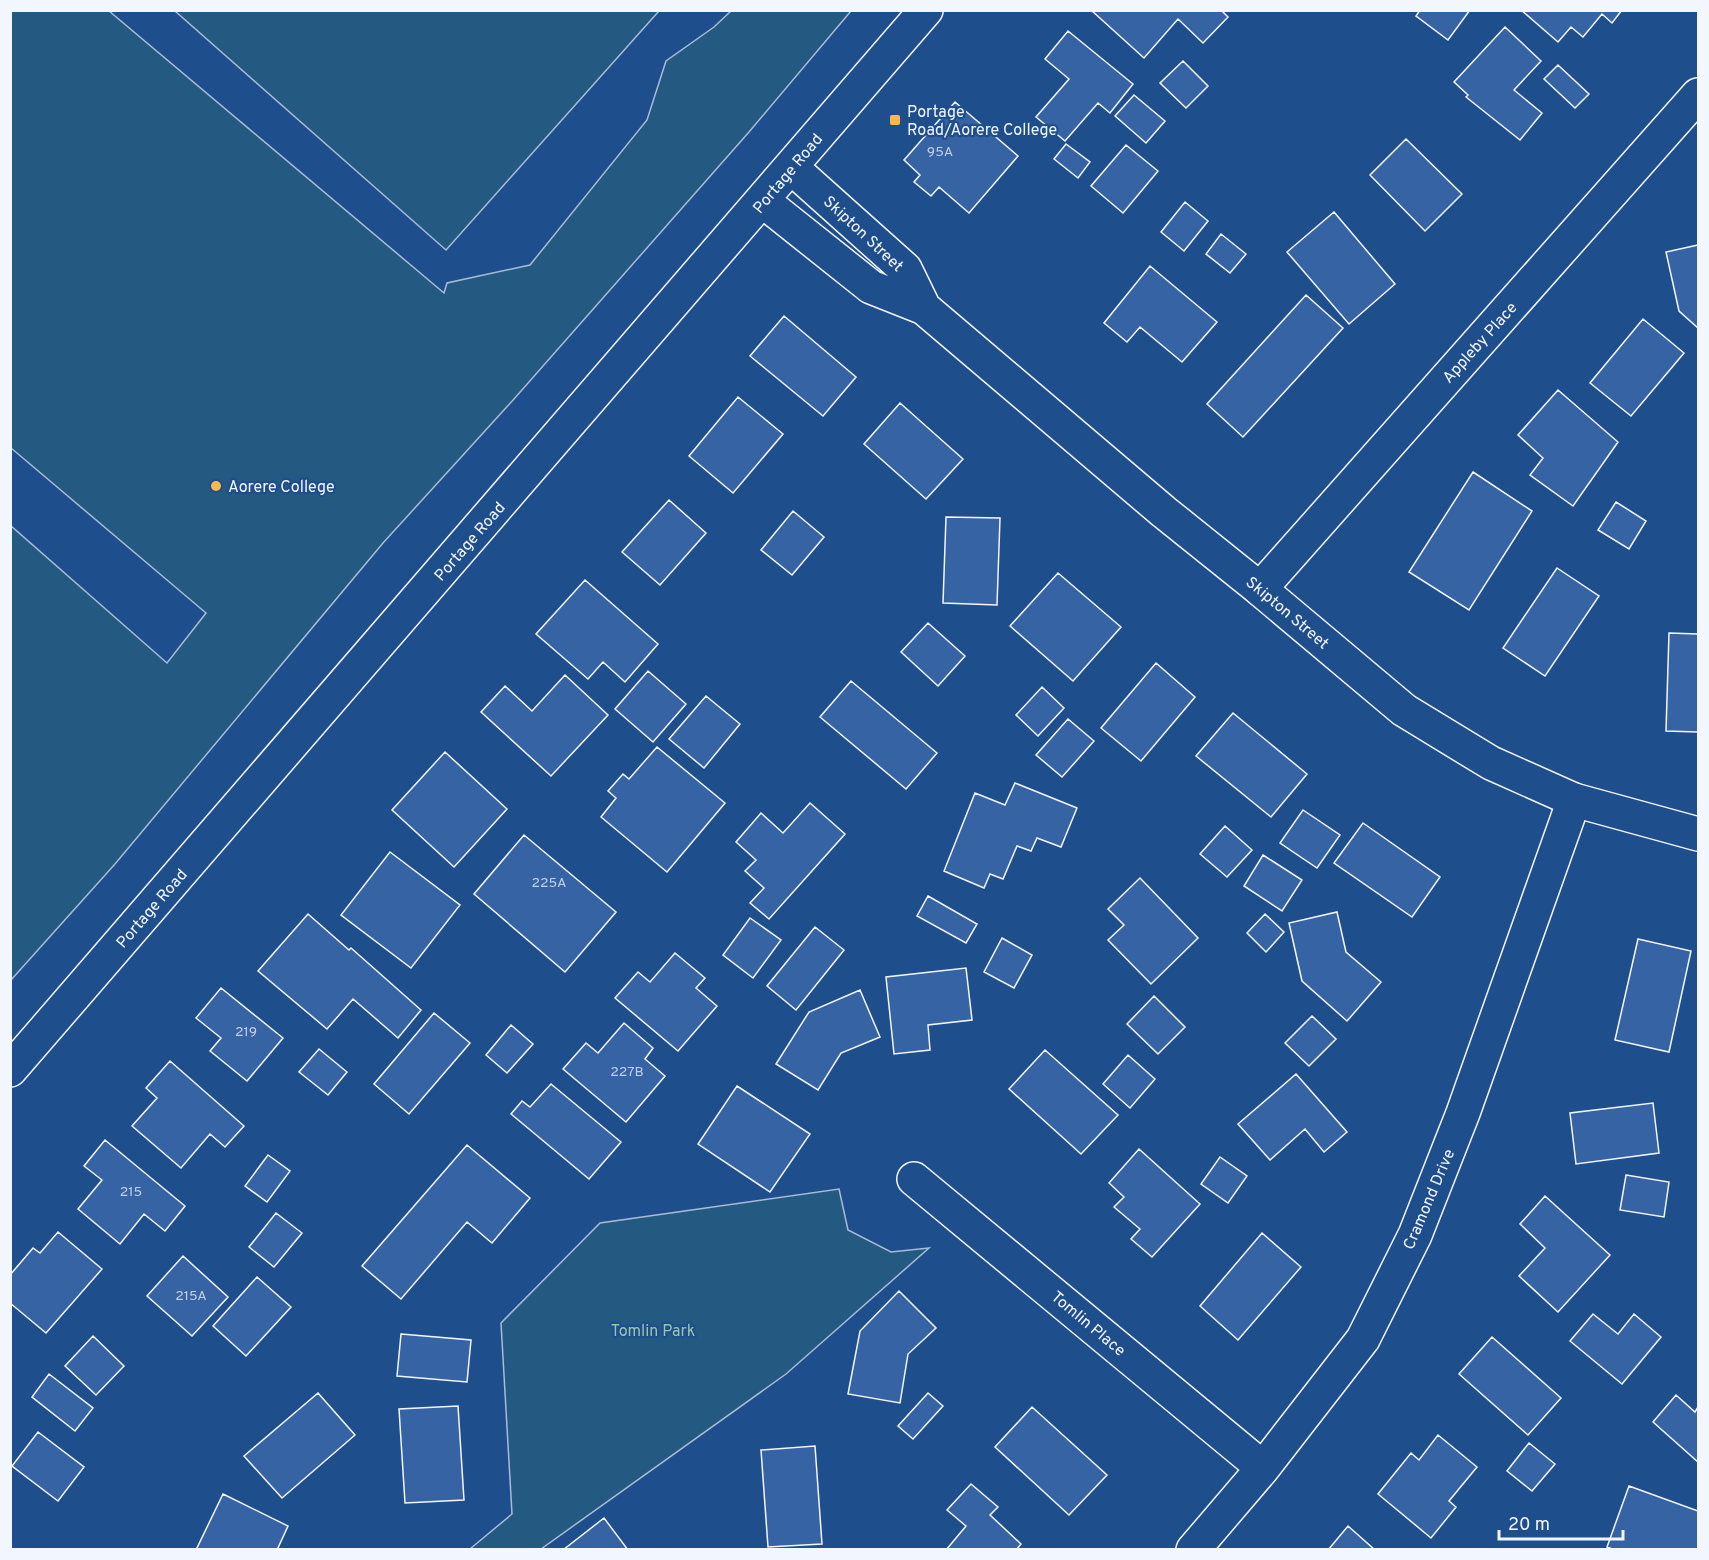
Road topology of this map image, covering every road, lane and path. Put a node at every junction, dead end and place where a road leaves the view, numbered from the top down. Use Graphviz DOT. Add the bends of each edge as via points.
graph roads {
  1 [pos="926,10"];
  2 [pos="1698,95"];
  3 [pos="791,167"];
  4 [pos="763,201"];
  5 [pos="924,308"];
  6 [pos="1260,589"];
  7 [pos="1574,800"];
  8 [pos="1698,834"];
  9 [pos="10,1070"];
  10 [pos="914,1179"];
  11 [pos="1263,1468"];
  12 [pos="1193,1550"];
  1 -- 3 [label="main road, Portage Road"];
  2 -- 6 [label="main road, Appleby Place"];
  3 -- 4 [label="main road, Portage Road"];
  3 -- 5 [label="main road, Skipton Street" via="905,269"];
  4 -- 5 [label="main road, Skipton Street" via="871,287"];
  4 -- 9 [label="main road, Portage Road"];
  5 -- 6 [label="main road, Skipton Street"];
  6 -- 7 [label="main road, Skipton Street" via="1404,710 1491,763"];
  7 -- 8 [label="main road, Skipton Street"];
  7 -- 11 [label="main road, Cramond Drive" via="1463,1113 1415,1235 1363,1339"];
  10 -- 11 [label="main road, Tomlin Place"];
  11 -- 12 [label="main road, Cramond Drive"];
}
